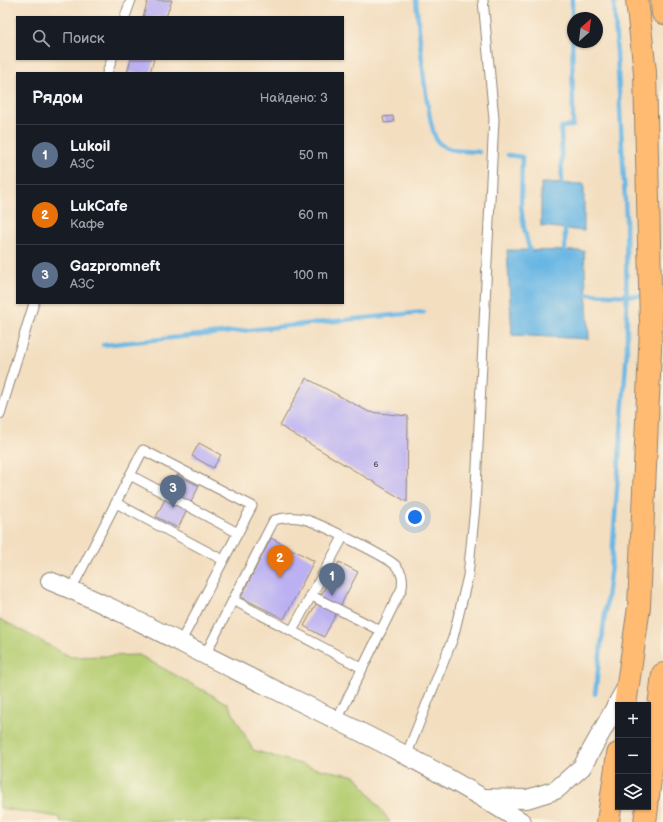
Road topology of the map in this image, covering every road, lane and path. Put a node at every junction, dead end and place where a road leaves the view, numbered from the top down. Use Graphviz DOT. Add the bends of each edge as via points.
graph roads {
  1 [pos="131,0"];
  2 [pos="483,0"];
  3 [pos="637,0"];
  4 [pos="662,0"];
  5 [pos="663,13"];
  6 [pos="125,16"];
  7 [pos="112,60"];
  8 [pos="107,72"];
  9 [pos="34,304"];
  10 [pos="0,414"];
  11 [pos="130,475"];
  12 [pos="116,503"];
  13 [pos="238,533"];
  14 [pos="343,536"];
  15 [pos="223,560"];
  16 [pos="50,581"];
  17 [pos="71,590"];
  18 [pos="310,595"];
  19 [pos="233,600"];
  20 [pos="292,631"];
  21 [pos="381,631"];
  22 [pos="180,643"];
  23 [pos="205,655"];
  24 [pos="362,668"];
  25 [pos="663,674"];
  26 [pos="629,682"];
  27 [pos="626,702"];
  28 [pos="336,720"];
  29 [pos="406,756"];
  30 [pos="615,774"];
  31 [pos="651,774"];
  32 [pos="485,798"];
  33 [pos="647,810"];
  34 [pos="522,822"];
  35 [pos="608,822"];
  36 [pos="645,822"];
  1 -- 6 [label="lane"];
  2 -- 29 [label="lane" via="494,119 474,506 468,576 453,638"];
  3 -- 26 [label="main road" via="645,72 651,326 639,608"];
  4 -- 5 [label="main road"];
  7 -- 8 [label="lane"];
  9 -- 10 [label="lane"];
  11 -- 12 [label="lane"];
  11 -- 13 [label="lane"];
  11 -- 13 [label="lane" via="143,450 252,506"];
  12 -- 15 [label="lane"];
  12 -- 17 [label="lane"];
  13 -- 15 [label="lane"];
  14 -- 18 [label="lane"];
  14 -- 19 [label="lane" via="306,519 288,516 274,520"];
  14 -- 21 [label="lane" via="395,564 403,576 402,588"];
  15 -- 22 [label="lane"];
  16 -- 17 [label="street"];
  17 -- 22 [label="street"];
  18 -- 20 [label="lane"];
  18 -- 21 [label="lane"];
  19 -- 20 [label="lane"];
  19 -- 23 [label="lane"];
  20 -- 24 [label="lane"];
  21 -- 24 [label="lane"];
  22 -- 23 [label="street"];
  23 -- 28 [label="street"];
  24 -- 28 [label="lane"];
  25 -- 31 [label="main road"];
  26 -- 27 [label="main road"];
  26 -- 32 [label="street" via="582,768 556,790 527,799"];
  28 -- 29 [label="street"];
  29 -- 32 [label="street"];
  30 -- 35 [label="main road"];
  32 -- 34 [label="street"];
  33 -- 36 [label="main road"];
}
